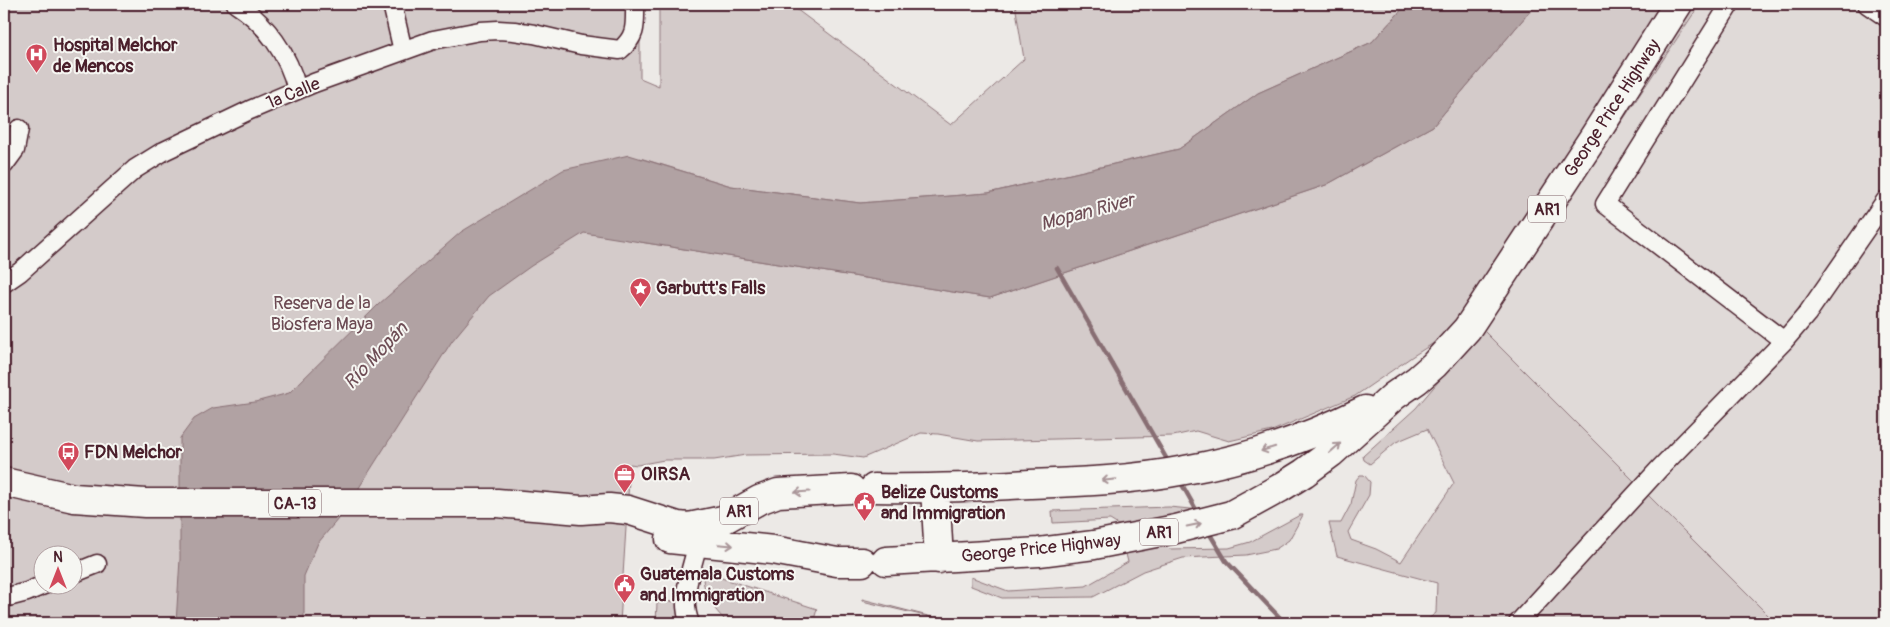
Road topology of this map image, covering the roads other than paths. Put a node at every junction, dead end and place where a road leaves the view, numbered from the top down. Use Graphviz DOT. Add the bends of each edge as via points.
graph roads {
  1 [pos="236,4"];
  2 [pos="392,4"];
  3 [pos="635,4"];
  4 [pos="1678,4"];
  5 [pos="1730,4"];
  6 [pos="1867,4"];
  7 [pos="1886,17"];
  8 [pos="403,51"];
  9 [pos="297,90"];
  10 [pos="19,129"];
  11 [pos="4,165"];
  12 [pos="1886,200"];
  13 [pos="4,283"];
  14 [pos="1784,341"];
  15 [pos="1394,396"];
  16 [pos="4,482"];
  17 [pos="935,488"];
  18 [pos="628,518"];
  19 [pos="700,534"];
  20 [pos="939,559"];
  21 [pos="97,564"];
  22 [pos="82,570"];
  23 [pos="32,590"];
  24 [pos="4,598"];
  25 [pos="690,623"];
  26 [pos="1518,623"];
  1 -- 9 [label="street" via="246,10 279,46"];
  2 -- 8 [label="street"];
  3 -- 8 [label="street, 1a Calle" via="635,30 628,44 620,50 580,46 534,34 498,30 460,34"];
  4 -- 15 [label="highway, George Price Highway / AR1" via="1467,329 1434,365"];
  5 -- 14 [label="street" via="1605,204"];
  6 -- 7 [label="street"];
  8 -- 9 [label="street, 1a Calle"];
  9 -- 13 [label="street, 1a Calle" via="172,147 135,169"];
  10 -- 11 [label="street" via="15,150"];
  12 -- 14 [label="street" via="1807,314"];
  14 -- 26 [label="street" via="1660,468"];
  15 -- 17 [label="highway, George Price Highway / AR1, one-way" via="1319,432 1239,458 1184,471 1104,481"];
  20 -- 15 [label="highway, George Price Highway / AR1, one-way" via="1094,545 1231,515 1304,473"];
  16 -- 18 [label="highway, CA-13" via="74,498 145,503 497,504 580,510 609,508"];
  17 -- 19 [label="highway, George Price Highway / AR1, one-way" via="778,493 759,500"];
  17 -- 20 [label="highway"];
  18 -- 19 [label="highway, George Price Highway / AR1" via="678,526"];
  19 -- 20 [label="highway, George Price Highway / AR1, one-way" via="837,562"];
  19 -- 25 [label="street" via="686,601"];
  21 -- 22 [label="street"];
  23 -- 24 [label="street"];
}
